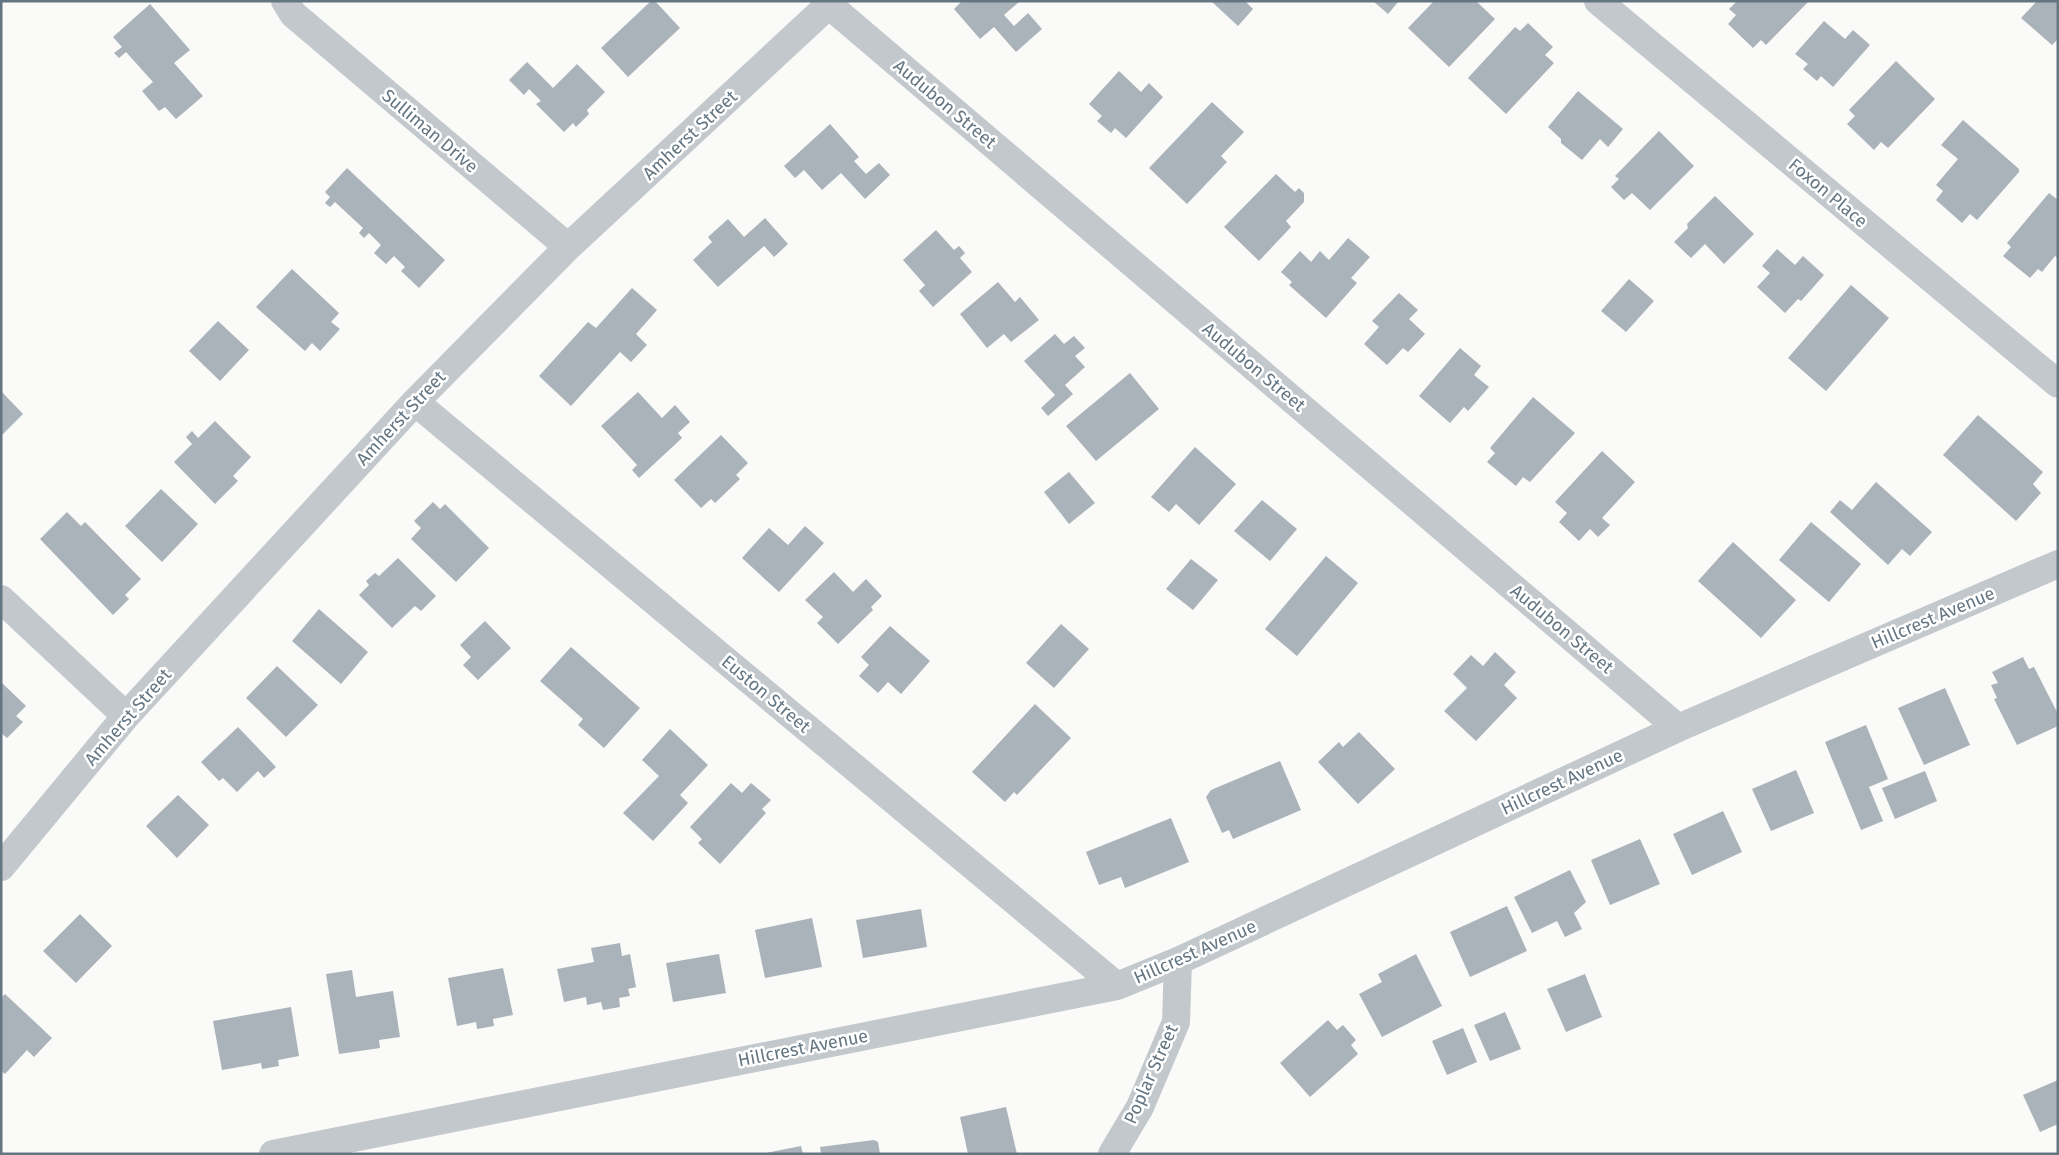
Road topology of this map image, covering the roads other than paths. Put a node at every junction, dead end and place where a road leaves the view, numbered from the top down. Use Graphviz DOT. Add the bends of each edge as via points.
graph roads {
  1 [pos="1598,1"];
  2 [pos="831,3"];
  3 [pos="289,8"];
  4 [pos="568,248"];
  5 [pos="2058,384"];
  6 [pos="415,402"];
  7 [pos="2058,564"];
  8 [pos="1,599"];
  9 [pos="126,716"];
  10 [pos="1678,728"];
  11 [pos="1,867"];
  12 [pos="1178,961"];
  13 [pos="1117,986"];
  14 [pos="272,1154"];
  15 [pos="1112,1154"];
  1 -- 5 [label="street, Foxon Place"];
  2 -- 4 [label="street, Amherst Street"];
  2 -- 10 [label="street, Audubon Street"];
  3 -- 4 [label="street, Sulliman Drive"];
  4 -- 6 [label="street, Amherst Street"];
  6 -- 9 [label="street, Amherst Street"];
  6 -- 13 [label="street, Euston Street"];
  7 -- 10 [label="street, Hillcrest Avenue"];
  8 -- 9 [label="street"];
  9 -- 11 [label="street, Amherst Street"];
  10 -- 12 [label="street, Hillcrest Avenue"];
  12 -- 13 [label="street, Hillcrest Avenue"];
  12 -- 15 [label="street, Poplar Street" via="1176,1022 1140,1107"];
  13 -- 14 [label="street, Hillcrest Avenue"];
}
